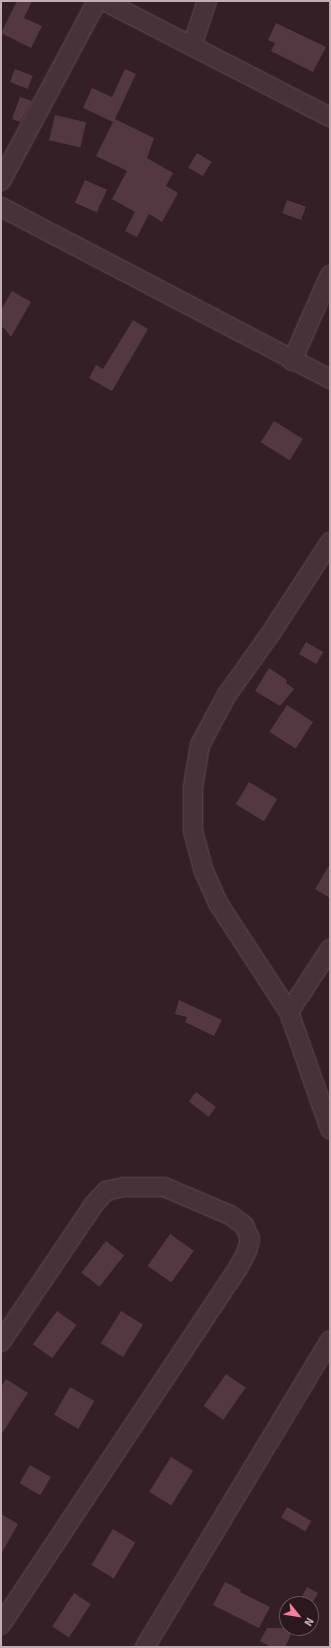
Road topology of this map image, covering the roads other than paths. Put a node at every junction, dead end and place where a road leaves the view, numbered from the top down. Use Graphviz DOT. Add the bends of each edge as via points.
graph roads {
  1 [pos="97,1"];
  2 [pos="104,1"];
  3 [pos="207,1"];
  4 [pos="192,46"];
  5 [pos="330,117"];
  6 [pos="1,181"];
  7 [pos="1,207"];
  8 [pos="330,275"];
  9 [pos="292,361"];
  10 [pos="330,379"];
  11 [pos="330,542"];
  12 [pos="330,949"];
  13 [pos="289,1012"];
  14 [pos="330,1129"];
  15 [pos="330,1340"];
  16 [pos="1,1342"];
  17 [pos="1,1625"];
  18 [pos="145,1647"];
  1 -- 6 [label="street"];
  2 -- 4 [label="street"];
  3 -- 4 [label="street"];
  4 -- 5 [label="street"];
  7 -- 9 [label="street"];
  8 -- 9 [label="street"];
  9 -- 10 [label="street"];
  11 -- 13 [label="street" via="269,636 226,696 200,745 193,787 193,832 204,872 218,903"];
  12 -- 13 [label="street"];
  13 -- 14 [label="street"];
  15 -- 18 [label="street"];
  16 -- 17 [label="street" via="94,1204 106,1191 164,1187 230,1214 244,1225 250,1239 240,1265"];
}
